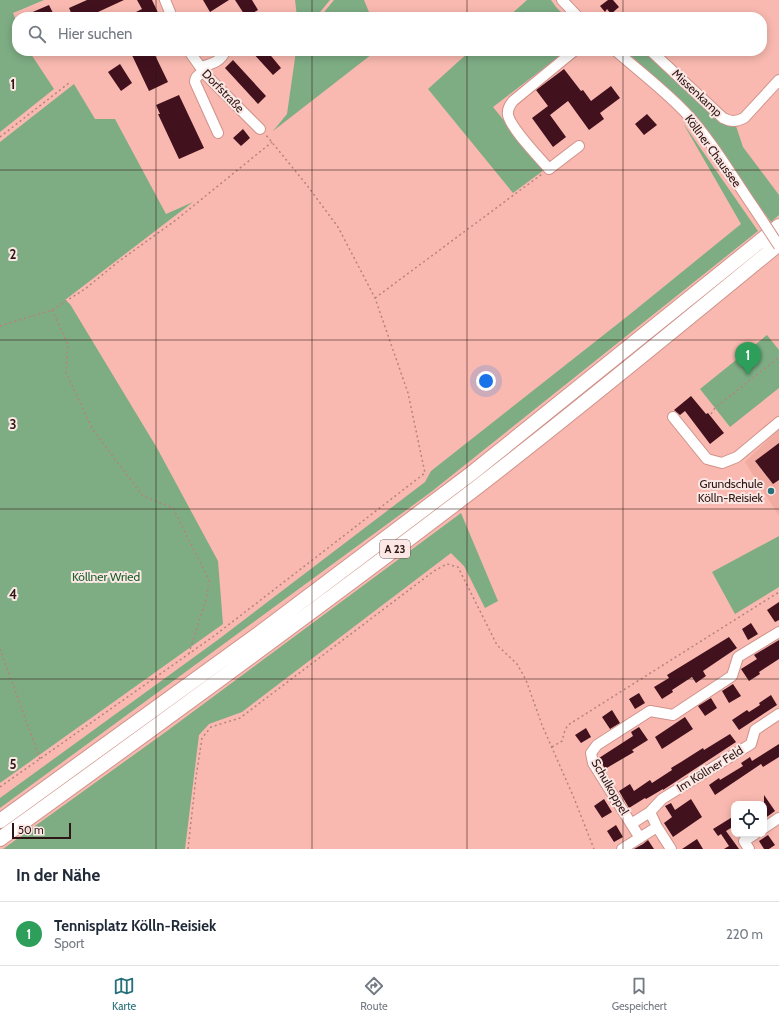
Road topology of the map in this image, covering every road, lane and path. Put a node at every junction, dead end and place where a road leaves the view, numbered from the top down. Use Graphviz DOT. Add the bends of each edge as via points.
graph roads {
  1 [pos="165,0"];
  2 [pos="562,0"];
  3 [pos="170,12"];
  4 [pos="573,12"];
  5 [pos="193,56"];
  6 [pos="223,56"];
  7 [pos="568,56"];
  8 [pos="622,56"];
  9 [pos="656,56"];
  10 [pos="202,69"];
  11 [pos="779,80"];
  12 [pos="69,83"];
  13 [pos="260,129"];
  14 [pos="218,133"];
  15 [pos="0,137"];
  16 [pos="272,142"];
  17 [pos="579,146"];
  18 [pos="549,169"];
  19 [pos="779,226"];
  20 [pos="779,245"];
  21 [pos="374,298"];
  22 [pos="52,310"];
  23 [pos="0,326"];
  24 [pos="779,357"];
  25 [pos="711,414"];
  26 [pos="673,418"];
  27 [pos="779,422"];
  28 [pos="779,592"];
  29 [pos="779,632"];
  30 [pos="0,649"];
  31 [pos="189,654"];
  32 [pos="779,714"];
  33 [pos="552,747"];
  34 [pos="40,759"];
  35 [pos="0,787"];
  36 [pos="650,812"];
  37 [pos="779,818"];
  38 [pos="0,821"];
  39 [pos="631,824"];
  40 [pos="767,826"];
  41 [pos="657,827"];
  42 [pos="750,837"];
  43 [pos="640,838"];
  44 [pos="0,839"];
  45 [pos="188,849"];
  46 [pos="594,849"];
  47 [pos="622,849"];
  48 [pos="671,849"];
  49 [pos="749,849"];
  1 -- 3 [label="street"];
  2 -- 4 [label="street"];
  5 -- 10 [label="street, Dorfstraße"];
  6 -- 10 [label="street"];
  7 -- 18 [label="street" via="509,107 508,115 512,125"];
  8 -- 20 [label="street, Köllner Chaussee, bridge" via="686,113 707,139"];
  9 -- 11 [label="street, Missenkamp" via="723,118 731,122 744,118"];
  10 -- 13 [label="street, Dorfstraße"];
  10 -- 14 [label="street" via="195,82"];
  12 -- 15 [label="path"];
  13 -- 16 [label="path"];
  16 -- 21 [label="path" via="338,227"];
  16 -- 22 [label="path" via="85,289"];
  17 -- 18 [label="street"];
  18 -- 21 [label="path"];
  19 -- 38 [label="highway, A 23" via="472,473 261,632"];
  20 -- 44 [label="highway, A 23" via="480,484 270,643"];
  21 -- 31 [label="path" via="408,393 426,473"];
  22 -- 23 [label="path"];
  22 -- 31 [label="path" via="68,345 66,373 93,430 143,496 174,508 209,580 207,596"];
  24 -- 25 [label="path"];
  26 -- 27 [label="street" via="707,459 722,462 737,457"];
  28 -- 33 [label="path" via="568,725 562,742"];
  29 -- 39 [label="street, Schulkoppel" via="738,657 732,676 673,715 650,711 596,745 591,753 593,763"];
  30 -- 34 [label="path"];
  31 -- 34 [label="path"];
  32 -- 36 [label="street, Im Köllner Feld" via="755,730 751,744 662,800"];
  33 -- 45 [label="path" via="526,680 517,664 497,645 458,567 447,564 434,571 240,718 211,727 202,738"];
  33 -- 46 [label="path"];
  34 -- 35 [label="path"];
  36 -- 39 [label="street, Im Köllner Feld"];
  36 -- 41 [label="street"];
  37 -- 40 [label="street"];
  39 -- 43 [label="street, Schulkoppel"];
  41 -- 43 [label="street"];
  41 -- 48 [label="street"];
  42 -- 49 [label="street" via="744,841"];
  43 -- 47 [label="street"];
}
